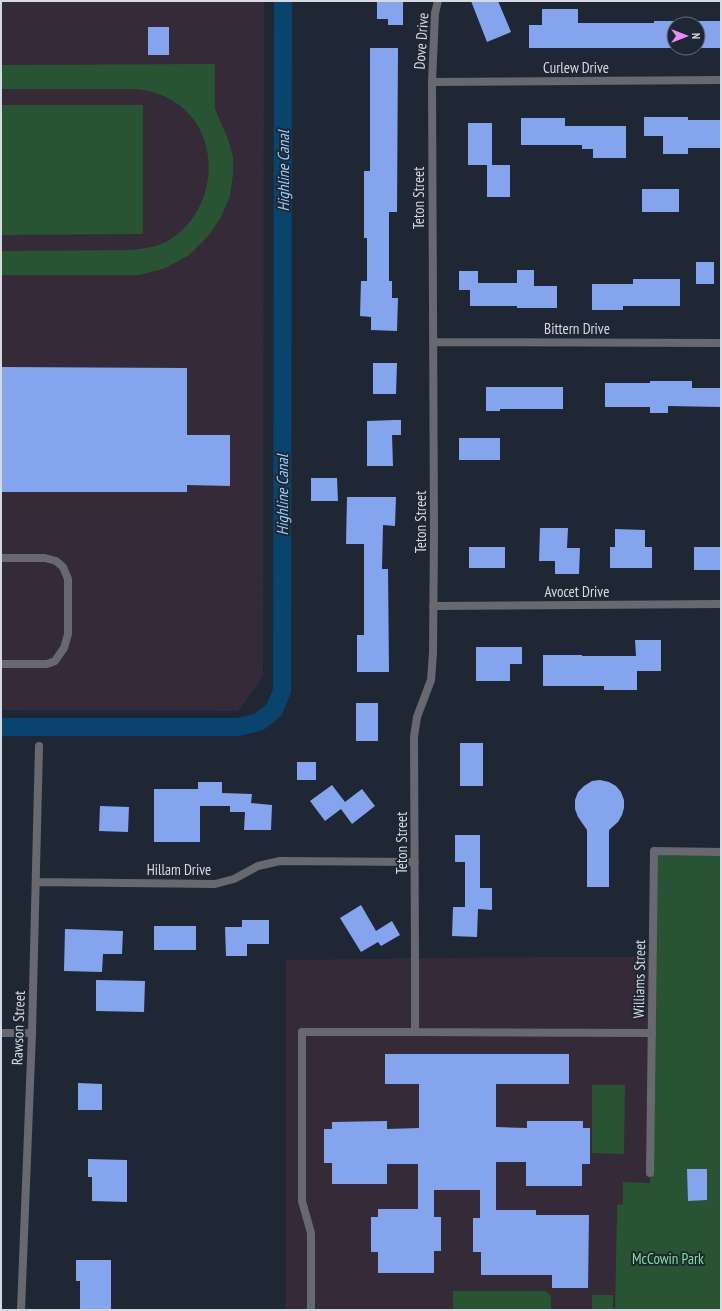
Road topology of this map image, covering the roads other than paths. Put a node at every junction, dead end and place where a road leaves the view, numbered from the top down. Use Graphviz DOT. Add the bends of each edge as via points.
graph roads {
  1 [pos="438,1"];
  2 [pos="721,80"];
  3 [pos="432,82"];
  4 [pos="433,342"];
  5 [pos="721,343"];
  6 [pos="1,558"];
  7 [pos="721,604"];
  8 [pos="433,606"];
  9 [pos="1,664"];
  10 [pos="39,746"];
  11 [pos="721,852"];
  12 [pos="415,862"];
  13 [pos="36,882"];
  14 [pos="415,1032"];
  15 [pos="652,1033"];
  16 [pos="1,1034"];
  17 [pos="32,1034"];
  18 [pos="650,1173"];
  19 [pos="21,1310"];
  20 [pos="311,1310"];
  1 -- 3 [label="street, Dove Drive" via="435,13"];
  2 -- 3 [label="street, Curlew Drive"];
  3 -- 4 [label="street, Teton Street"];
  4 -- 5 [label="street, Bittern Drive"];
  4 -- 8 [label="street, Teton Street"];
  6 -- 9 [label="street" via="45,558 64,567 68,579 68,634 64,648 55,661 47,664"];
  7 -- 8 [label="street, Avocet Drive"];
  8 -- 12 [label="street, Teton Street" via="431,680 417,717 414,737"];
  10 -- 13 [label="street, Rawson Street"];
  11 -- 15 [label="street, Williams Street" via="654,852"];
  12 -- 13 [label="street, Hillam Drive" via="280,861 258,866 234,879 215,884"];
  12 -- 14 [label="street, Teton Street"];
  13 -- 17 [label="street, Rawson Street"];
  14 -- 15 [label="street"];
  14 -- 20 [label="street" via="302,1032 302,1201 311,1233"];
  15 -- 18 [label="street, Williams Street"];
  16 -- 17 [label="street"];
  17 -- 19 [label="street, Rawson Street"];
}
